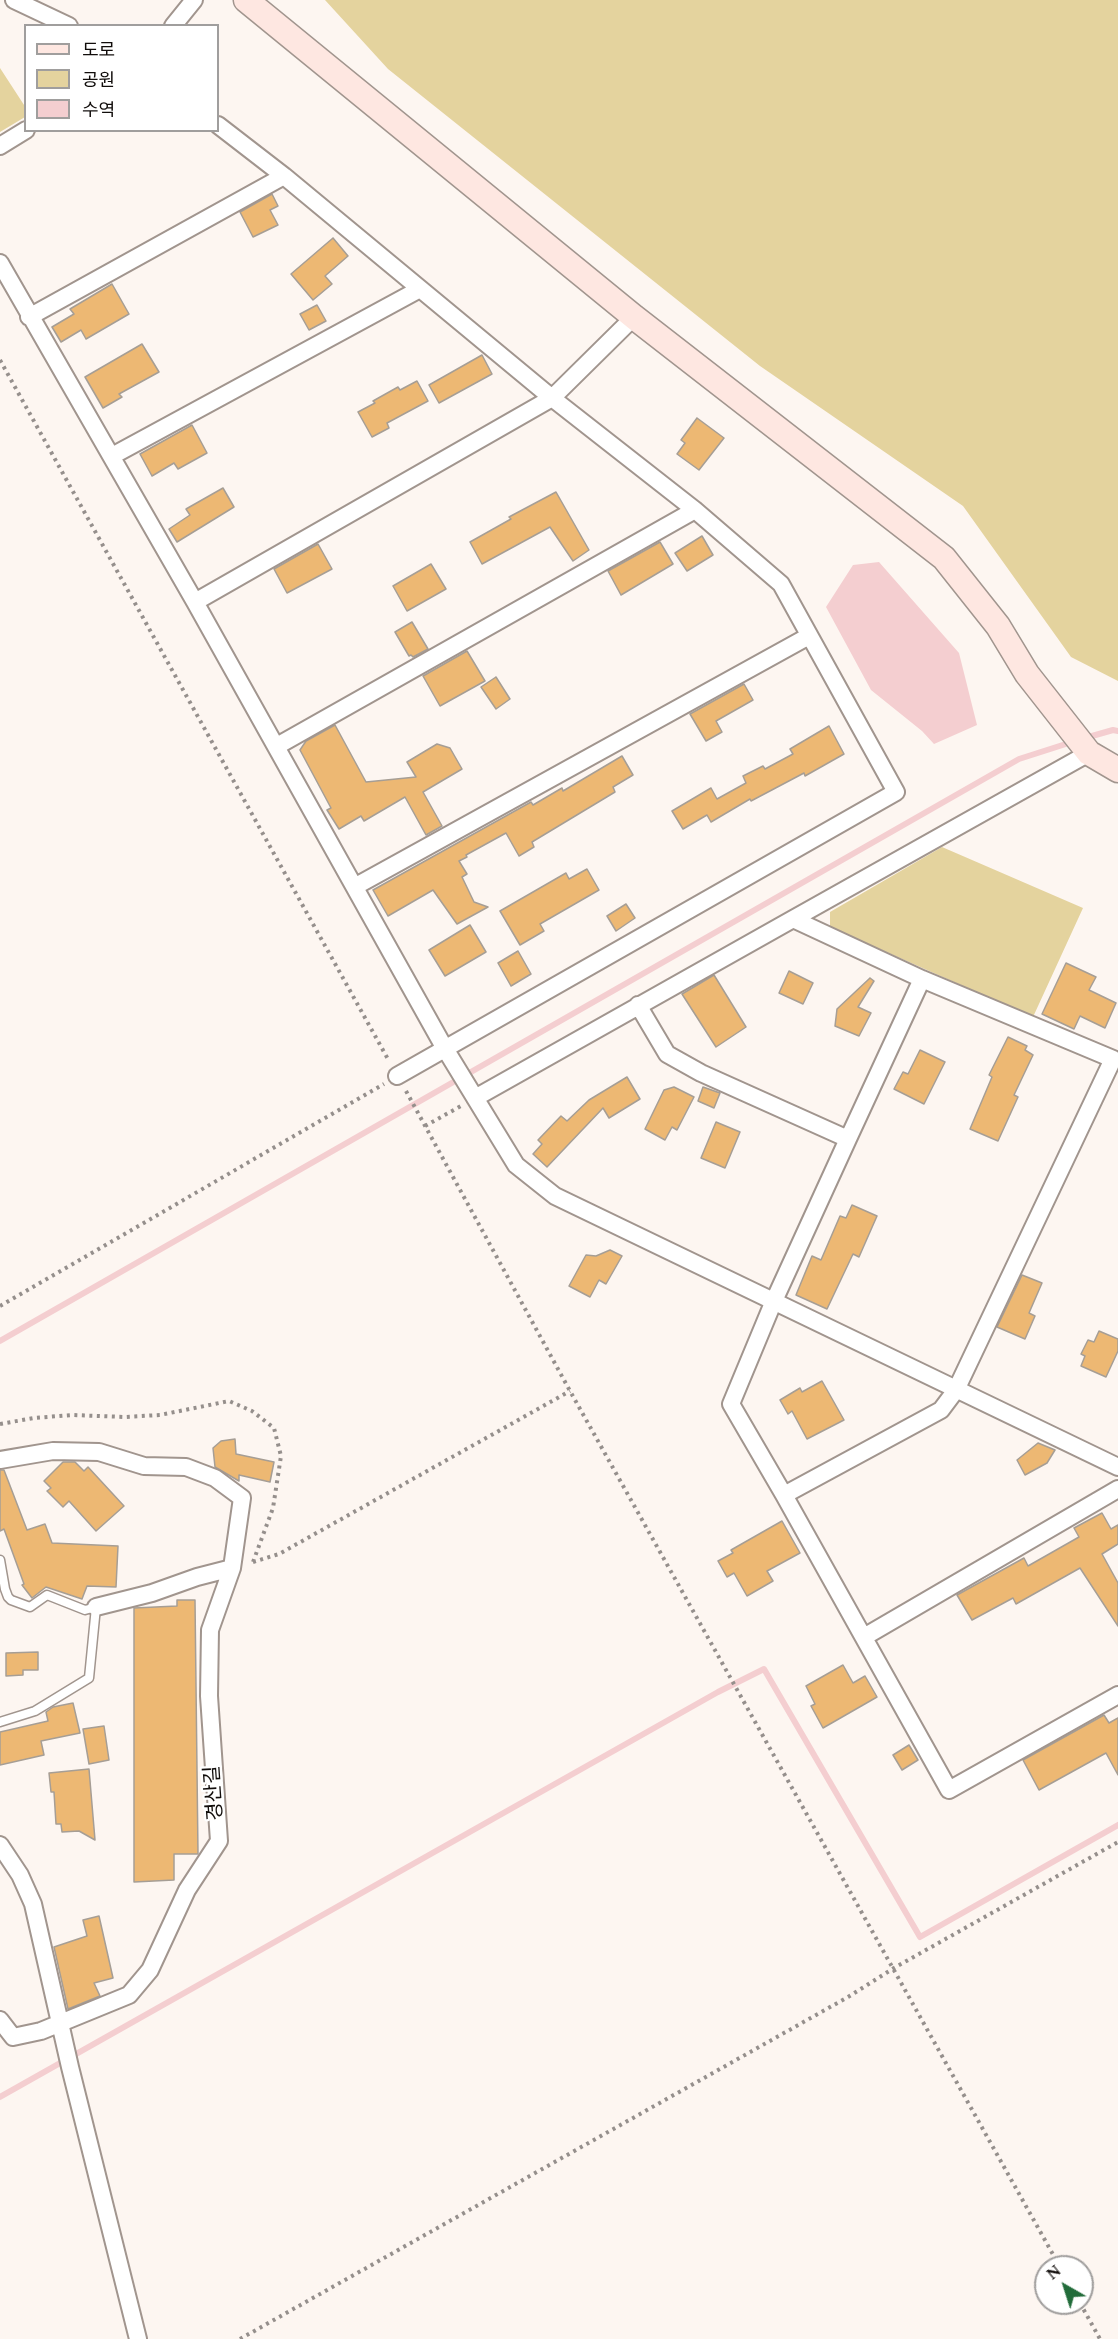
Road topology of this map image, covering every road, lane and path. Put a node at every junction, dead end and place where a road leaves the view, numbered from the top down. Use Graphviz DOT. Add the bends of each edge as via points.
graph roads {
  1 [pos="14,0"];
  2 [pos="194,0"];
  3 [pos="246,0"];
  4 [pos="65,24"];
  5 [pos="174,24"];
  6 [pos="219,126"];
  7 [pos="24,131"];
  8 [pos="0,146"];
  9 [pos="284,176"];
  10 [pos="0,263"];
  11 [pos="420,288"];
  12 [pos="29,317"];
  13 [pos="634,317"];
  14 [pos="0,360"];
  15 [pos="552,398"];
  16 [pos="112,456"];
  17 [pos="695,510"];
  18 [pos="195,602"];
  19 [pos="809,636"];
  20 [pos="277,746"];
  21 [pos="1089,753"];
  22 [pos="1118,770"];
  23 [pos="356,886"];
  24 [pos="793,919"];
  25 [pos="922,979"];
  26 [pos="638,1005"];
  27 [pos="444,1047"];
  28 [pos="1115,1054"];
  29 [pos="397,1076"];
  30 [pos="475,1098"];
  31 [pos="425,1126"];
  32 [pos="848,1139"];
  33 [pos="773,1303"];
  34 [pos="0,1306"];
  35 [pos="956,1390"];
  36 [pos="570,1391"];
  37 [pos="0,1424"];
  38 [pos="0,1460"];
  39 [pos="1118,1467"];
  40 [pos="1118,1489"];
  41 [pos="784,1495"];
  42 [pos="0,1560"];
  43 [pos="253,1562"];
  44 [pos="232,1568"];
  45 [pos="96,1607"];
  46 [pos="864,1637"];
  47 [pos="1118,1695"];
  48 [pos="0,1722"];
  49 [pos="1118,1842"];
  50 [pos="0,1845"];
  51 [pos="894,1968"];
  52 [pos="0,2020"];
  53 [pos="60,2023"];
  54 [pos="1053,2255"];
  55 [pos="1087,2315"];
  56 [pos="138,2339"];
  57 [pos="240,2339"];
  58 [pos="1100,2339"];
  1 -- 4 [label="street"];
  2 -- 5 [label="street"];
  3 -- 13 [label="street"];
  6 -- 9 [label="street"];
  7 -- 8 [label="street"];
  9 -- 11 [label="street"];
  9 -- 12 [label="street"];
  10 -- 12 [label="street"];
  11 -- 15 [label="street"];
  11 -- 16 [label="street"];
  12 -- 16 [label="street"];
  13 -- 15 [label="street"];
  13 -- 21 [label="street" via="944,558"];
  14 -- 29 [label="path"];
  15 -- 17 [label="street"];
  15 -- 18 [label="street"];
  16 -- 18 [label="street"];
  17 -- 19 [label="street" via="781,584"];
  17 -- 20 [label="street"];
  18 -- 20 [label="street"];
  19 -- 23 [label="street"];
  19 -- 27 [label="street" via="896,792"];
  20 -- 23 [label="street"];
  21 -- 22 [label="street"];
  21 -- 24 [label="street"];
  23 -- 27 [label="street"];
  24 -- 25 [label="street"];
  24 -- 26 [label="street"];
  25 -- 28 [label="street"];
  25 -- 32 [label="street"];
  26 -- 30 [label="street"];
  26 -- 32 [label="street" via="667,1054"];
  27 -- 29 [label="street"];
  27 -- 30 [label="street"];
  28 -- 35 [label="street"];
  29 -- 31 [label="path"];
  29 -- 34 [label="path"];
  30 -- 31 [label="path"];
  30 -- 33 [label="street" via="516,1165 555,1196"];
  31 -- 36 [label="path"];
  32 -- 33 [label="street"];
  33 -- 35 [label="street"];
  33 -- 41 [label="street" via="731,1404"];
  35 -- 39 [label="street"];
  35 -- 41 [label="street" via="941,1410"];
  36 -- 43 [label="path" via="279,1554"];
  36 -- 51 [label="path"];
  37 -- 43 [label="path" via="72,1415 160,1415 229,1401 252,1411 274,1428 281,1456 273,1508"];
  38 -- 44 [label="street, 경산길" via="54,1451 99,1452 144,1466 186,1467 214,1478 242,1498"];
  40 -- 46 [label="street"];
  41 -- 46 [label="street"];
  42 -- 45 [label="lane" via="11,1600 30,1607 47,1595 85,1610"];
  43 -- 44 [label="path"];
  44 -- 45 [label="street"];
  44 -- 53 [label="street, 경산길" via="210,1630 209,1696 219,1841 187,1890 150,1970 129,1995"];
  45 -- 48 [label="lane" via="89,1678 35,1711"];
  46 -- 47 [label="street" via="949,1790"];
  49 -- 51 [label="path"];
  50 -- 53 [label="street" via="33,1904"];
  51 -- 54 [label="path"];
  51 -- 57 [label="path"];
  52 -- 53 [label="street, 경산길" via="13,2037"];
  53 -- 56 [label="street"];
  55 -- 58 [label="path"];
}
